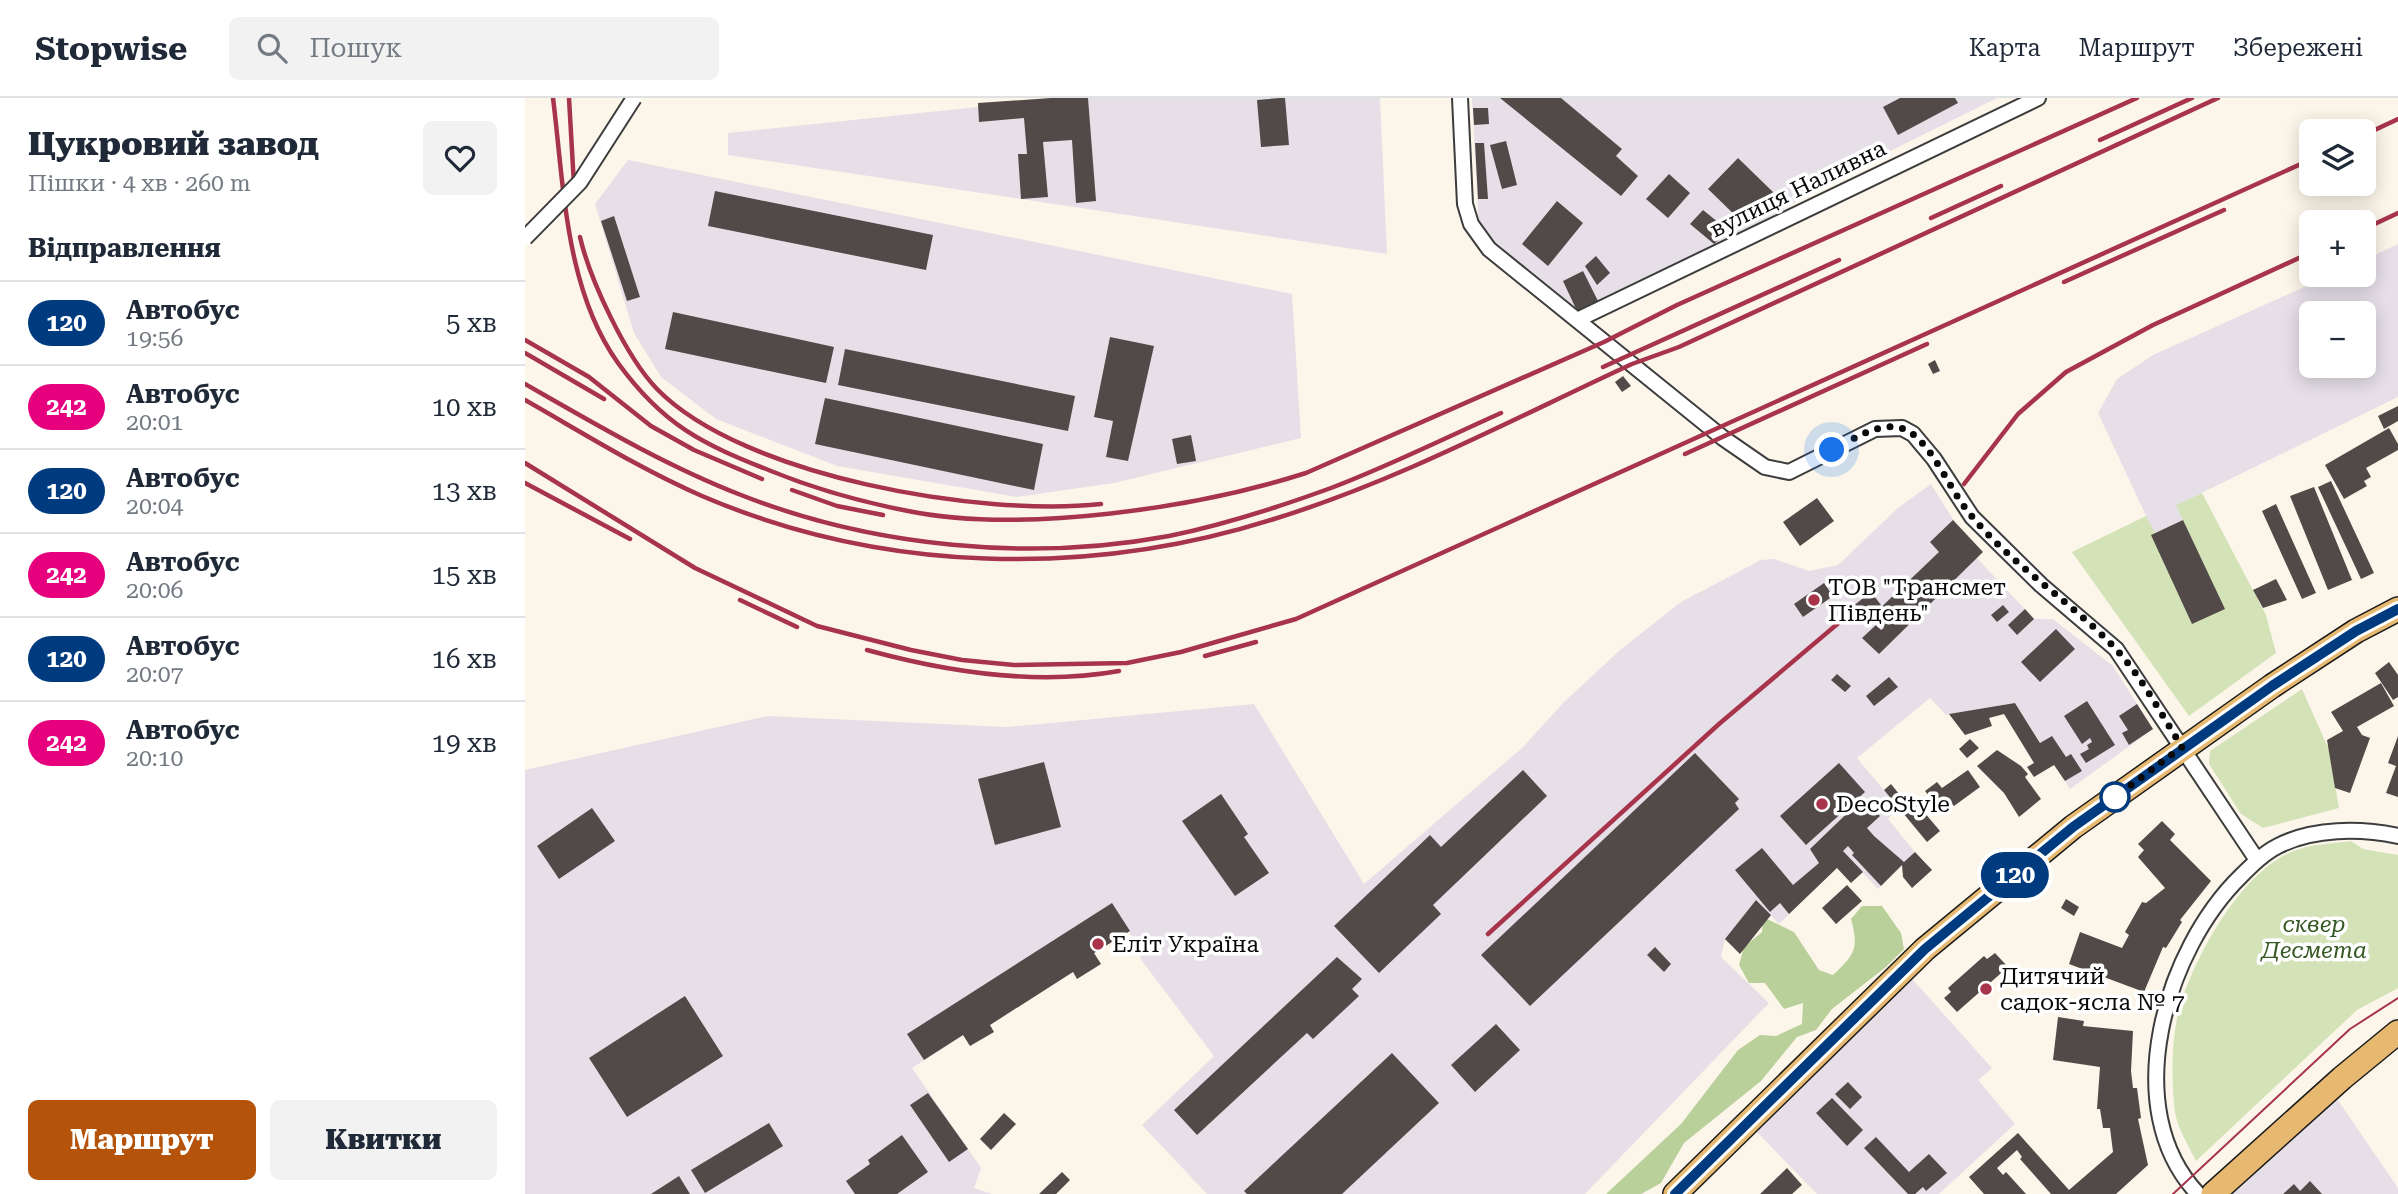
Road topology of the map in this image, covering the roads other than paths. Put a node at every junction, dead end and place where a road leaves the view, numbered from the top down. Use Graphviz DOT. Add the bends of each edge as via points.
graph roads {
  1 [pos="634,98"];
  2 [pos="1459,98"];
  3 [pos="2038,98"];
  4 [pos="525,238"];
  5 [pos="1577,320"];
  6 [pos="2398,609"];
  7 [pos="2182,747"];
  8 [pos="2398,836"];
  9 [pos="2257,860"];
  10 [pos="2398,1032"];
  11 [pos="1675,1194"];
  12 [pos="2198,1194"];
  13 [pos="2213,1194"];
  1 -- 4 [label="street, bridge" via="580,182"];
  2 -- 5 [label="street" via="1465,204 1471,224 1489,249"];
  3 -- 5 [label="street, вулиця Наливна"];
  5 -- 7 [label="street" via="1765,467 1789,472 1875,429 1902,428 1913,434 1972,517 2041,585 2116,649"];
  6 -- 7 [label="main road" via="2356,631"];
  7 -- 9 [label="street"];
  7 -- 11 [label="main road" via="2073,827 1925,949"];
  8 -- 9 [label="street" via="2351,831 2316,835 2290,841"];
  9 -- 12 [label="street" via="2218,900 2193,936 2163,1016 2158,1079 2164,1127 2177,1166"];
  10 -- 13 [label="main road"];
}
